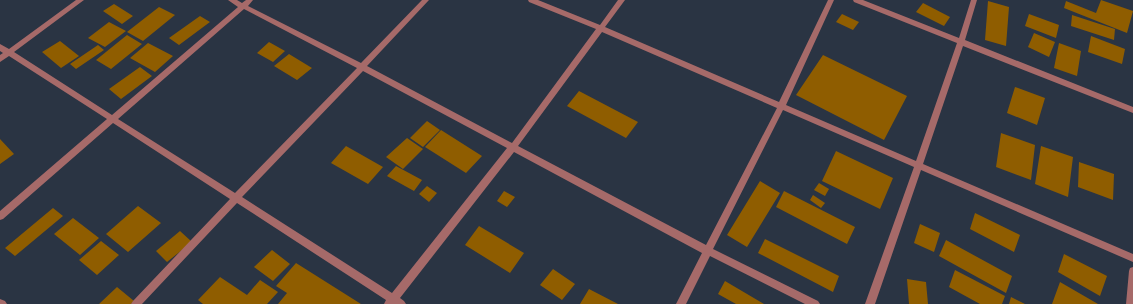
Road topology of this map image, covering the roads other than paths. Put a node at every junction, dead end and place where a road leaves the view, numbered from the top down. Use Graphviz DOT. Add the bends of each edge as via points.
graph roads {
  1 [pos="81,0"];
  2 [pos="231,0"];
  3 [pos="250,0"];
  4 [pos="426,0"];
  5 [pos="530,0"];
  6 [pos="622,0"];
  7 [pos="831,0"];
  8 [pos="856,0"];
  9 [pos="974,0"];
  10 [pos="244,6"];
  11 [pos="600,28"];
  12 [pos="961,42"];
  13 [pos="0,47"];
  14 [pos="9,52"];
  15 [pos="0,59"];
  16 [pos="362,67"];
  17 [pos="781,107"];
  18 [pos="1133,110"];
  19 [pos="112,119"];
  20 [pos="512,147"];
  21 [pos="918,165"];
  22 [pos="236,198"];
  23 [pos="0,216"];
  24 [pos="708,251"];
  25 [pos="1133,258"];
  26 [pos="1133,271"];
  27 [pos="390,302"];
  28 [pos="136,304"];
  29 [pos="400,304"];
  30 [pos="681,304"];
  31 [pos="815,304"];
  32 [pos="870,304"];
  33 [pos="1131,304"];
  1 -- 14 [label="street"];
  2 -- 10 [label="street"];
  3 -- 10 [label="street"];
  4 -- 16 [label="street"];
  5 -- 11 [label="street"];
  6 -- 11 [label="street"];
  7 -- 17 [label="street"];
  8 -- 12 [label="street"];
  9 -- 12 [label="street"];
  10 -- 16 [label="street"];
  10 -- 19 [label="street"];
  11 -- 17 [label="street"];
  11 -- 20 [label="street"];
  12 -- 18 [label="street"];
  12 -- 21 [label="street"];
  13 -- 14 [label="street"];
  14 -- 15 [label="street"];
  14 -- 19 [label="street"];
  16 -- 20 [label="street"];
  16 -- 22 [label="street"];
  17 -- 21 [label="street"];
  17 -- 24 [label="street"];
  19 -- 22 [label="street"];
  19 -- 23 [label="street"];
  20 -- 24 [label="street"];
  20 -- 27 [label="street"];
  21 -- 25 [label="street"];
  21 -- 32 [label="street"];
  22 -- 27 [label="street"];
  22 -- 28 [label="street"];
  24 -- 30 [label="street"];
  24 -- 31 [label="street"];
  26 -- 33 [label="street"];
  27 -- 29 [label="street"];
}
